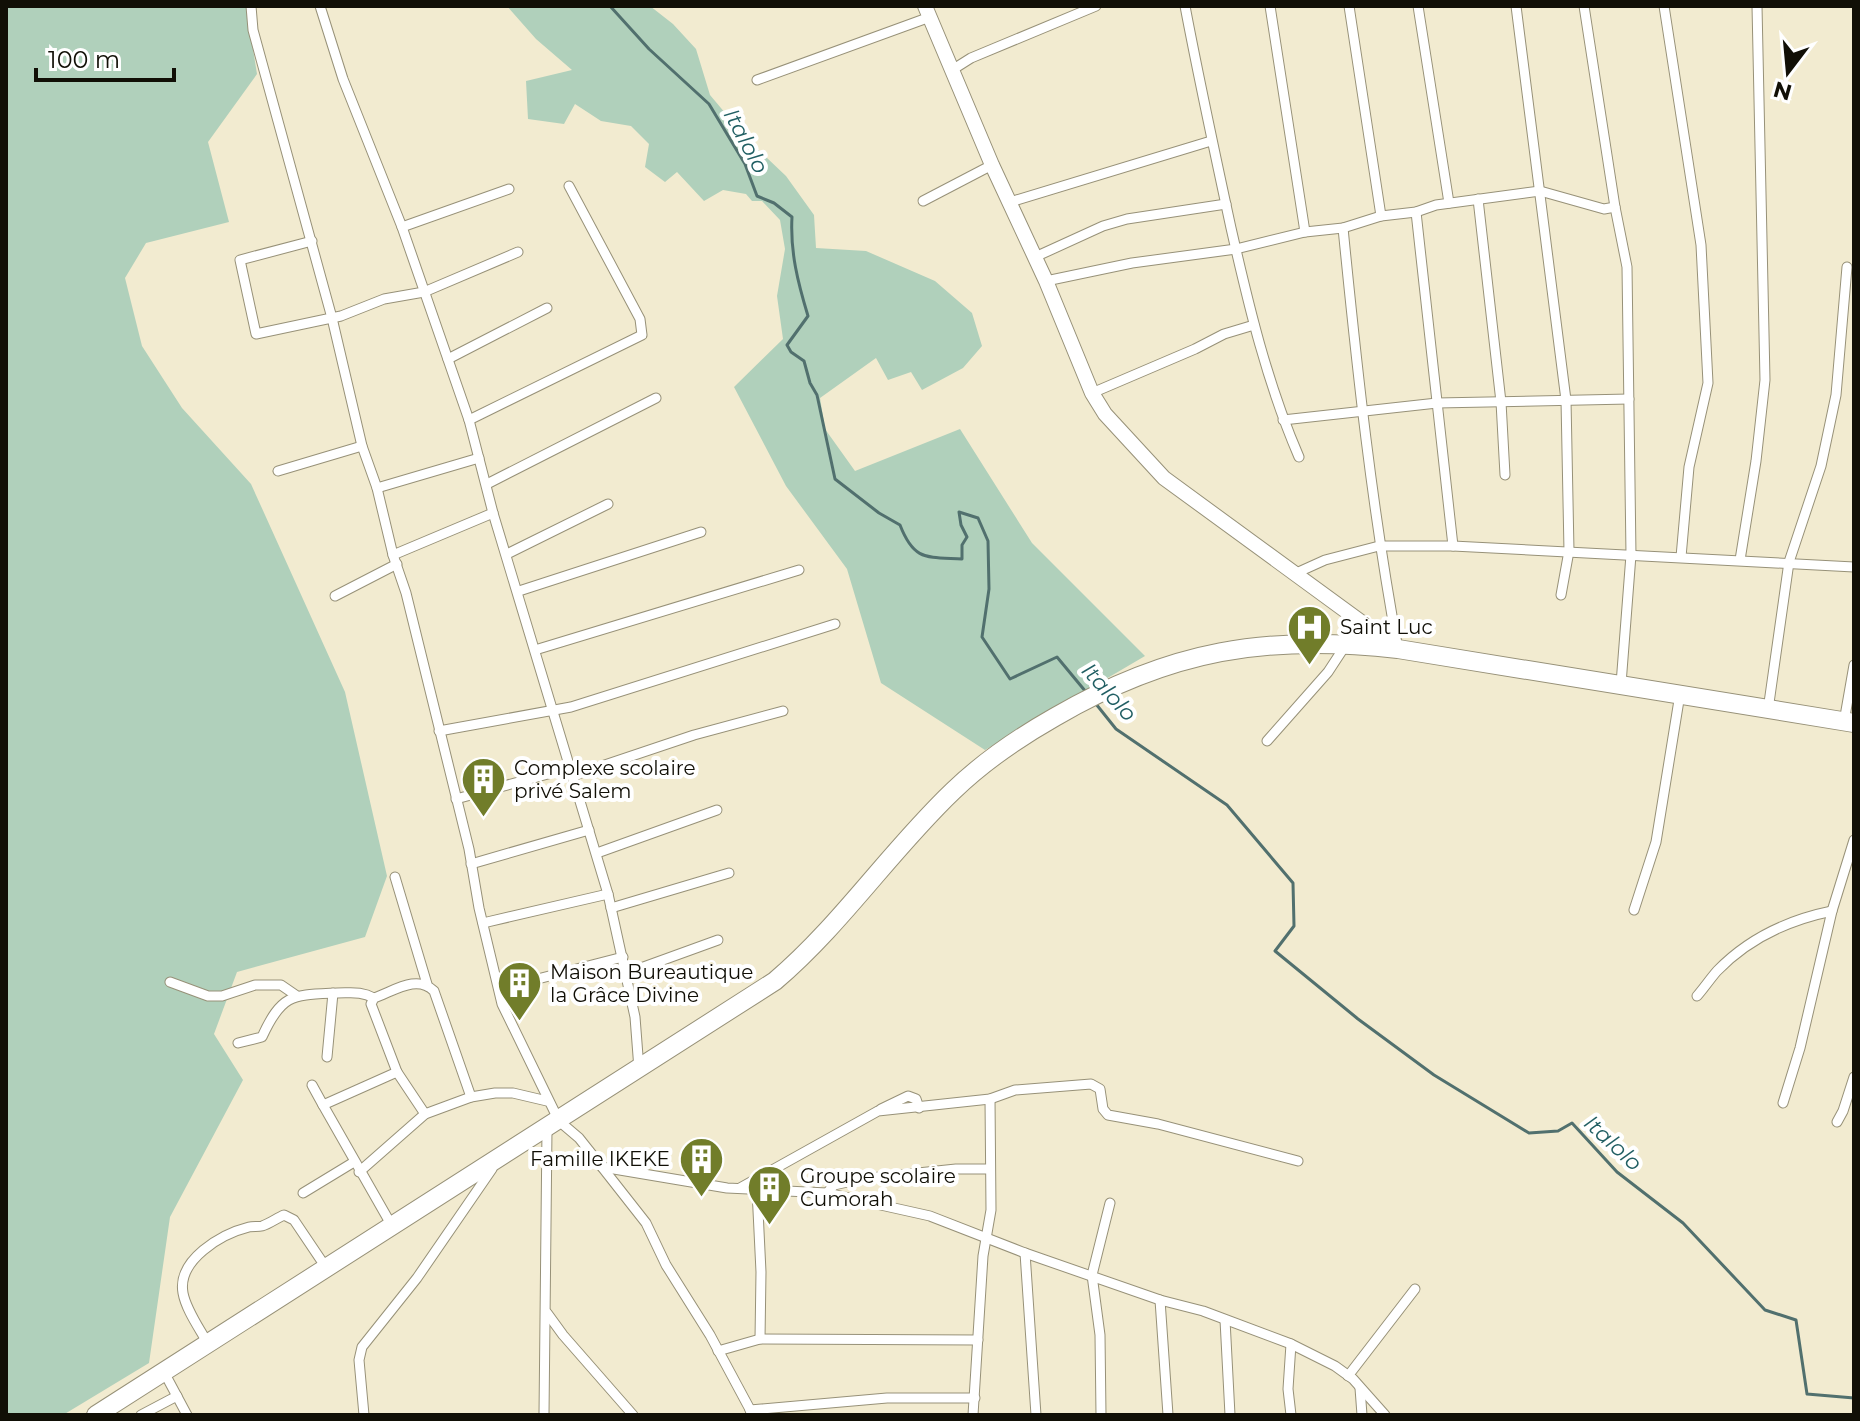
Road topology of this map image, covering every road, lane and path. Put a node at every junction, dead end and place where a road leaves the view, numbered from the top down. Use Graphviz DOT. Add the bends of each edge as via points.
graph roads {
  1 [pos="251,6"];
  2 [pos="320,6"];
  3 [pos="1096,6"];
  4 [pos="1185,6"];
  5 [pos="1270,6"];
  6 [pos="1349,6"];
  7 [pos="1418,6"];
  8 [pos="1516,6"];
  9 [pos="1584,6"];
  10 [pos="1664,6"];
  11 [pos="1757,6"];
  12 [pos="927,11"];
  13 [pos="952,70"];
  14 [pos="757,80"];
  15 [pos="1211,141"];
  16 [pos="992,165"];
  17 [pos="569,186"];
  18 [pos="509,189"];
  19 [pos="1540,191"];
  20 [pos="1478,199"];
  21 [pos="923,201"];
  22 [pos="1010,202"];
  23 [pos="1449,203"];
  24 [pos="1226,204"];
  25 [pos="1615,207"];
  26 [pos="1416,212"];
  27 [pos="1381,216"];
  28 [pos="402,227"];
  29 [pos="1343,228"];
  30 [pos="1305,232"];
  31 [pos="312,241"];
  32 [pos="1236,249"];
  33 [pos="518,252"];
  34 [pos="1035,257"];
  35 [pos="1847,267"];
  36 [pos="1046,281"];
  37 [pos="424,292"];
  38 [pos="547,308"];
  39 [pos="332,318"];
  40 [pos="1254,325"];
  41 [pos="448,359"];
  42 [pos="1092,393"];
  43 [pos="656,398"];
  44 [pos="1629,399"];
  45 [pos="1566,400"];
  46 [pos="1501,402"];
  47 [pos="1437,403"];
  48 [pos="1361,409"];
  49 [pos="469,420"];
  50 [pos="1283,420"];
  51 [pos="362,446"];
  52 [pos="1299,457"];
  53 [pos="479,458"];
  54 [pos="278,471"];
  55 [pos="1505,475"];
  56 [pos="487,484"];
  57 [pos="377,488"];
  58 [pos="608,504"];
  59 [pos="493,513"];
  60 [pos="701,532"];
  61 [pos="1379,546"];
  62 [pos="1453,546"];
  63 [pos="1569,551"];
  64 [pos="507,554"];
  65 [pos="1631,555"];
  66 [pos="1681,557"];
  67 [pos="395,560"];
  68 [pos="1740,560"];
  69 [pos="1789,562"];
  70 [pos="1854,567"];
  71 [pos="799,570"];
  72 [pos="1294,574"];
  73 [pos="519,591"];
  74 [pos="1561,595"];
  75 [pos="335,596"];
  76 [pos="835,624"];
  77 [pos="1347,643"];
  78 [pos="1398,649"];
  79 [pos="535,650"];
  80 [pos="1854,665"];
  81 [pos="1621,684"];
  82 [pos="1680,694"];
  83 [pos="1768,710"];
  84 [pos="783,711"];
  85 [pos="553,712"];
  86 [pos="1849,722"];
  87 [pos="439,731"];
  88 [pos="1267,741"];
  89 [pos="571,772"];
  90 [pos="456,799"];
  91 [pos="717,810"];
  92 [pos="589,830"];
  93 [pos="1854,840"];
  94 [pos="597,853"];
  95 [pos="471,864"];
  96 [pos="729,873"];
  97 [pos="395,877"];
  98 [pos="608,894"];
  99 [pos="611,908"];
  100 [pos="1634,910"];
  101 [pos="1832,911"];
  102 [pos="483,923"];
  103 [pos="718,940"];
  104 [pos="623,957"];
  105 [pos="627,973"];
  106 [pos="170,982"];
  107 [pos="427,984"];
  108 [pos="499,989"];
  109 [pos="333,993"];
  110 [pos="297,996"];
  111 [pos="1697,996"];
  112 [pos="374,998"];
  113 [pos="238,1043"];
  114 [pos="327,1057"];
  115 [pos="639,1069"];
  116 [pos="397,1072"];
  117 [pos="1854,1077"];
  118 [pos="312,1085"];
  119 [pos="471,1097"];
  120 [pos="990,1099"];
  121 [pos="547,1101"];
  122 [pos="1783,1103"];
  123 [pos="323,1105"];
  124 [pos="425,1114"];
  125 [pos="1837,1122"];
  126 [pos="553,1125"];
  127 [pos="498,1160"];
  128 [pos="1298,1161"];
  129 [pos="357,1167"];
  130 [pos="602,1167"];
  131 [pos="989,1169"];
  132 [pos="740,1188"];
  133 [pos="757,1190"];
  134 [pos="303,1193"];
  135 [pos="827,1193"];
  136 [pos="1110,1203"];
  137 [pos="392,1226"];
  138 [pos="986,1239"];
  139 [pos="1025,1253"];
  140 [pos="327,1269"];
  141 [pos="1092,1275"];
  142 [pos="1415,1289"];
  143 [pos="1160,1300"];
  144 [pos="547,1313"];
  145 [pos="1225,1320"];
  146 [pos="760,1339"];
  147 [pos="978,1340"];
  148 [pos="208,1344"];
  149 [pos="1291,1344"];
  150 [pos="718,1351"];
  151 [pos="164,1372"];
  152 [pos="1348,1376"];
  153 [pos="1360,1388"];
  154 [pos="177,1396"];
  155 [pos="975,1398"];
  156 [pos="751,1412"];
  157 [pos="96,1415"];
  158 [pos="141,1415"];
  159 [pos="187,1415"];
  160 [pos="364,1415"];
  161 [pos="544,1415"];
  162 [pos="633,1415"];
  163 [pos="973,1415"];
  164 [pos="1036,1415"];
  165 [pos="1101,1415"];
  166 [pos="1168,1415"];
  167 [pos="1230,1415"];
  168 [pos="1291,1415"];
  169 [pos="1362,1415"];
  170 [pos="1385,1415"];
  1 -- 31 [label="street" via="253,30"];
  2 -- 28 [label="street"];
  3 -- 13 [label="street"];
  4 -- 15 [label="street"];
  5 -- 30 [label="street"];
  6 -- 27 [label="street"];
  7 -- 23 [label="street"];
  8 -- 19 [label="street"];
  9 -- 25 [label="street"];
  10 -- 66 [label="street" via="1701,245 1708,383 1689,467"];
  11 -- 68 [label="street" via="1765,380"];
  12 -- 13 [label="street"];
  12 -- 14 [label="street"];
  13 -- 16 [label="street"];
  15 -- 22 [label="street"];
  15 -- 24 [label="street"];
  16 -- 21 [label="street"];
  16 -- 22 [label="street"];
  17 -- 49 [label="street" via="640,319 642,335"];
  18 -- 28 [label="street"];
  19 -- 20 [label="street"];
  19 -- 25 [label="street" via="1604,209"];
  19 -- 45 [label="street"];
  20 -- 23 [label="street"];
  20 -- 46 [label="street"];
  22 -- 34 [label="street"];
  23 -- 26 [label="street"];
  24 -- 32 [label="street"];
  24 -- 34 [label="street" via="1127,219"];
  25 -- 44 [label="street" via="1627,267"];
  26 -- 27 [label="street"];
  26 -- 47 [label="street"];
  27 -- 29 [label="street"];
  28 -- 37 [label="street"];
  29 -- 30 [label="street"];
  29 -- 48 [label="street"];
  30 -- 32 [label="street"];
  31 -- 39 [label="street"];
  31 -- 39 [label="street" via="240,260 256,334"];
  32 -- 36 [label="street"];
  32 -- 40 [label="street"];
  33 -- 37 [label="street"];
  34 -- 36 [label="street"];
  35 -- 69 [label="street" via="1836,395 1821,466"];
  36 -- 42 [label="street"];
  37 -- 39 [label="street" via="384,299"];
  37 -- 41 [label="street"];
  38 -- 41 [label="street"];
  39 -- 51 [label="street"];
  40 -- 42 [label="street"];
  40 -- 50 [label="street"];
  41 -- 49 [label="street"];
  42 -- 72 [label="street" via="1122,436 1164,478"];
  43 -- 56 [label="street"];
  44 -- 45 [label="street"];
  44 -- 65 [label="street"];
  45 -- 46 [label="street"];
  45 -- 63 [label="street"];
  46 -- 47 [label="street"];
  46 -- 55 [label="street"];
  47 -- 48 [label="street"];
  47 -- 62 [label="street"];
  48 -- 50 [label="street"];
  48 -- 61 [label="street"];
  49 -- 53 [label="street"];
  50 -- 52 [label="street"];
  51 -- 54 [label="street"];
  51 -- 57 [label="street"];
  53 -- 56 [label="street"];
  53 -- 57 [label="street"];
  56 -- 59 [label="street"];
  57 -- 67 [label="street"];
  58 -- 64 [label="street"];
  59 -- 64 [label="street"];
  59 -- 67 [label="street"];
  60 -- 73 [label="street"];
  61 -- 62 [label="street"];
  61 -- 72 [label="street"];
  61 -- 78 [label="street"];
  62 -- 63 [label="street"];
  63 -- 65 [label="street"];
  63 -- 74 [label="street"];
  64 -- 73 [label="street"];
  65 -- 66 [label="street"];
  65 -- 81 [label="street"];
  66 -- 68 [label="street"];
  67 -- 75 [label="street"];
  67 -- 87 [label="street"];
  68 -- 69 [label="street"];
  69 -- 70 [label="street"];
  69 -- 83 [label="street"];
  71 -- 79 [label="street"];
  72 -- 78 [label="street"];
  73 -- 79 [label="street"];
  76 -- 85 [label="street"];
  77 -- 78 [label="highway"];
  77 -- 88 [label="street"];
  77 -- 115 [label="highway" via="1233,648 1181,660 1088,697 1007,747 953,791 820,940 775,981"];
  78 -- 81 [label="highway"];
  79 -- 85 [label="street"];
  80 -- 86 [label="street"];
  81 -- 82 [label="highway"];
  82 -- 83 [label="highway"];
  82 -- 100 [label="street" via="1656,842"];
  83 -- 86 [label="highway"];
  84 -- 89 [label="street"];
  85 -- 87 [label="street"];
  85 -- 89 [label="street"];
  87 -- 90 [label="street"];
  89 -- 90 [label="street"];
  89 -- 92 [label="street"];
  90 -- 95 [label="street"];
  91 -- 94 [label="street"];
  92 -- 94 [label="street"];
  92 -- 95 [label="street"];
  93 -- 101 [label="street"];
  94 -- 98 [label="street"];
  95 -- 102 [label="street"];
  96 -- 99 [label="street"];
  97 -- 107 [label="street"];
  98 -- 99 [label="street"];
  98 -- 102 [label="street"];
  99 -- 104 [label="street"];
  101 -- 111 [label="street" via="1768,932 1740,950"];
  101 -- 122 [label="street"];
  102 -- 108 [label="street"];
  103 -- 105 [label="street"];
  104 -- 105 [label="street"];
  104 -- 108 [label="street"];
  105 -- 115 [label="street"];
  106 -- 110 [label="street" via="208,996 281,985"];
  107 -- 112 [label="street" via="418,981"];
  107 -- 119 [label="street"];
  108 -- 121 [label="street"];
  109 -- 110 [label="street"];
  109 -- 112 [label="street" via="363,992"];
  109 -- 114 [label="street"];
  110 -- 113 [label="street" via="273,1013 262,1037"];
  112 -- 116 [label="street" via="372,1010"];
  115 -- 126 [label="highway"];
  116 -- 123 [label="street"];
  116 -- 124 [label="street"];
  117 -- 125 [label="street"];
  118 -- 123 [label="street"];
  119 -- 121 [label="street" via="513,1093"];
  119 -- 124 [label="street"];
  120 -- 128 [label="street" via="1015,1090 1096,1085 1108,1115"];
  120 -- 131 [label="street"];
  120 -- 132 [label="street" via="878,1111"];
  121 -- 126 [label="street"];
  123 -- 129 [label="street"];
  124 -- 129 [label="street"];
  126 -- 127 [label="highway"];
  126 -- 130 [label="street" via="579,1138"];
  126 -- 144 [label="street"];
  127 -- 137 [label="highway"];
  127 -- 160 [label="street" via="362,1347"];
  129 -- 134 [label="street"];
  129 -- 137 [label="street"];
  130 -- 132 [label="street"];
  130 -- 150 [label="street" via="646,1223"];
  131 -- 135 [label="street" via="861,1179 834,1185"];
  131 -- 138 [label="street"];
  132 -- 133 [label="street"];
  133 -- 135 [label="street"];
  133 -- 146 [label="street"];
  135 -- 138 [label="street" via="930,1216"];
  136 -- 141 [label="street"];
  137 -- 140 [label="highway"];
  138 -- 139 [label="street"];
  138 -- 147 [label="street"];
  139 -- 141 [label="street"];
  139 -- 164 [label="street"];
  140 -- 148 [label="highway"];
  140 -- 148 [label="street" via="294,1220 284,1215 206,1248 185,1270 182,1283 184,1298"];
  141 -- 143 [label="street"];
  141 -- 165 [label="street" via="1100,1335"];
  142 -- 152 [label="street"];
  143 -- 145 [label="street"];
  143 -- 166 [label="street"];
  144 -- 161 [label="street"];
  144 -- 162 [label="street"];
  145 -- 149 [label="street"];
  145 -- 167 [label="street"];
  146 -- 147 [label="street"];
  146 -- 150 [label="street"];
  147 -- 155 [label="street"];
  148 -- 151 [label="highway"];
  149 -- 152 [label="street"];
  149 -- 168 [label="street"];
  150 -- 156 [label="street"];
  151 -- 154 [label="street"];
  151 -- 157 [label="highway"];
  152 -- 153 [label="street"];
  153 -- 169 [label="street"];
  153 -- 170 [label="street"];
  154 -- 158 [label="street"];
  154 -- 159 [label="street"];
  155 -- 156 [label="street" via="887,1398"];
  155 -- 163 [label="street"];
}
